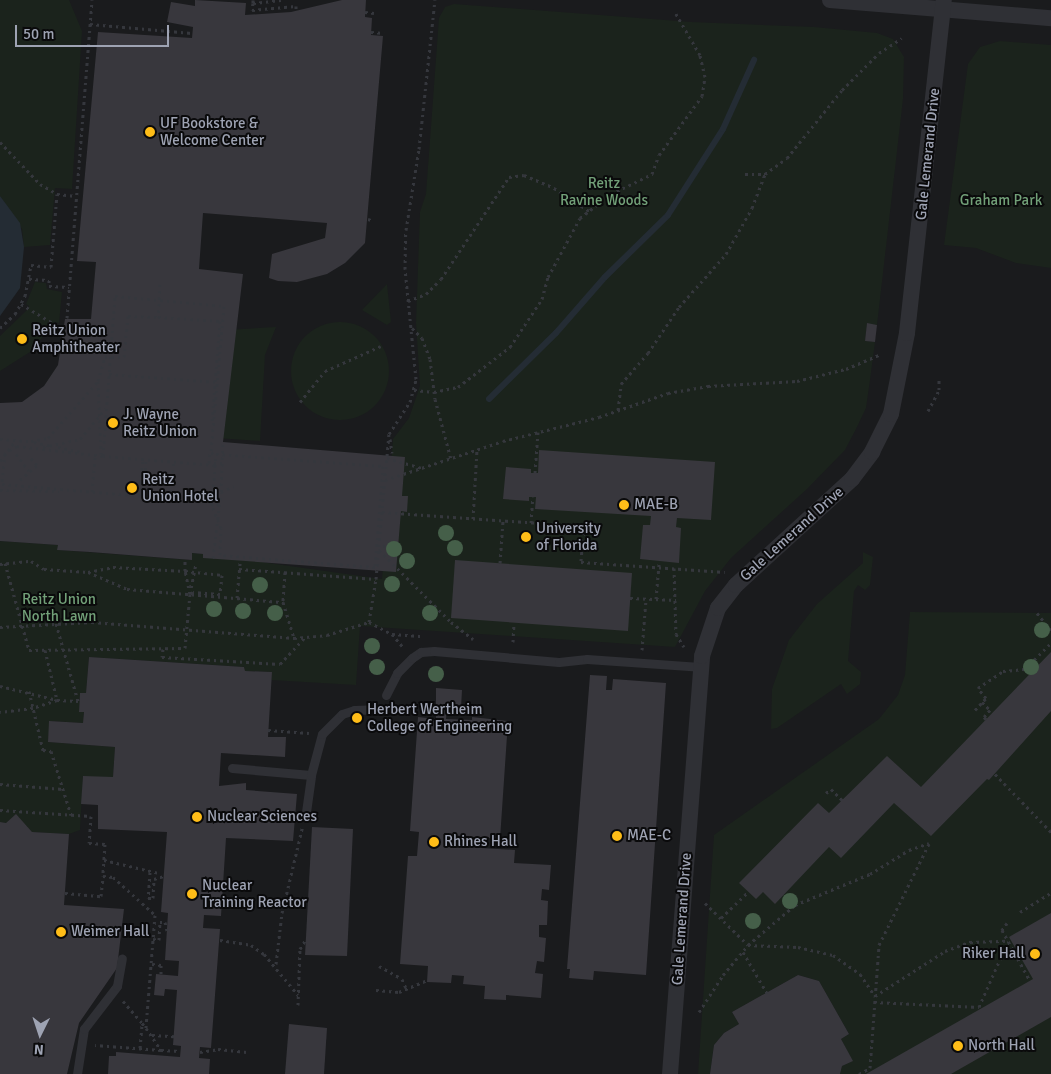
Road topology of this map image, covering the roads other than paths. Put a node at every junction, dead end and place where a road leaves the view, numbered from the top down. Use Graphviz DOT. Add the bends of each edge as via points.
graph roads {
  1 [pos="830,0"];
  2 [pos="944,4"];
  3 [pos="1051,18"];
  4 [pos="700,667"];
  5 [pos="386,695"];
  6 [pos="382,709"];
  7 [pos="232,768"];
  8 [pos="311,775"];
  9 [pos="306,812"];
  10 [pos="122,958"];
  11 [pos="77,1074"];
  12 [pos="670,1074"];
  1 -- 2 [label="street"];
  2 -- 3 [label="street"];
  2 -- 4 [label="street, Gale Lemerand Drive" via="907,333 891,414 872,452 852,479 744,575 726,598 714,620"];
  4 -- 5 [label="lane" via="587,659 559,662 421,652 397,673"];
  4 -- 12 [label="street, Gale Lemerand Drive"];
  6 -- 8 [label="lane" via="342,714 322,734"];
  7 -- 8 [label="lane"];
  8 -- 9 [label="lane"];
  10 -- 11 [label="lane" via="114,990 84,1029"];
}
